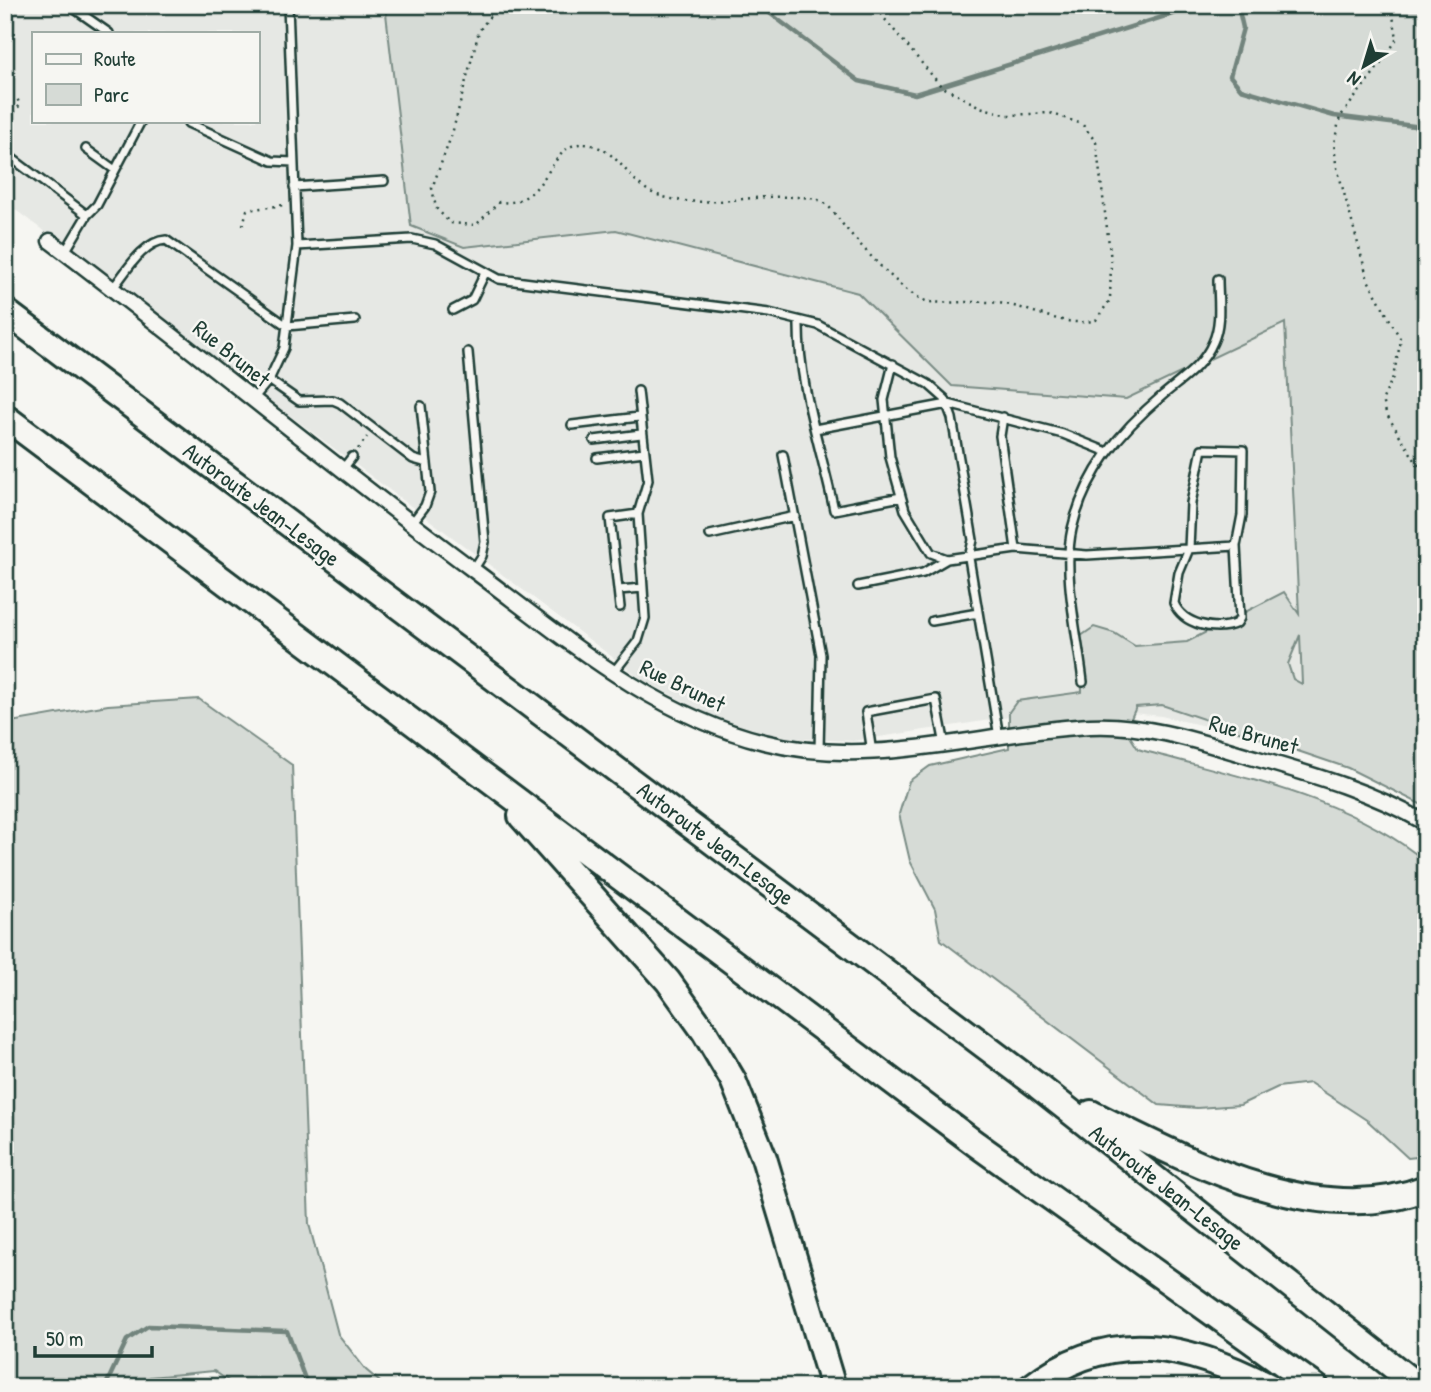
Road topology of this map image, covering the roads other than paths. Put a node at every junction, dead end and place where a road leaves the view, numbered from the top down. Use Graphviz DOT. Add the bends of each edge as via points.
graph roads {
  1 [pos="69,5"];
  2 [pos="288,5"];
  3 [pos="108,32"];
  4 [pos="140,122"];
  5 [pos="188,123"];
  6 [pos="86,149"];
  7 [pos="5,153"];
  8 [pos="293,162"];
  9 [pos="115,170"];
  10 [pos="384,181"];
  11 [pos="294,187"];
  12 [pos="88,215"];
  13 [pos="50,241"];
  14 [pos="297,246"];
  15 [pos="65,252"];
  16 [pos="485,273"];
  17 [pos="1218,279"];
  18 [pos="113,288"];
  19 [pos="453,310"];
  20 [pos="5,311"];
  21 [pos="355,320"];
  22 [pos="799,321"];
  23 [pos="286,326"];
  24 [pos="468,352"];
  25 [pos="893,364"];
  26 [pos="269,380"];
  27 [pos="638,391"];
  28 [pos="253,399"];
  29 [pos="948,404"];
  30 [pos="421,406"];
  31 [pos="884,414"];
  32 [pos="5,417"];
  33 [pos="639,417"];
  34 [pos="1003,417"];
  35 [pos="572,425"];
  36 [pos="815,429"];
  37 [pos="641,434"];
  38 [pos="594,440"];
  39 [pos="1105,451"];
  40 [pos="644,452"];
  41 [pos="783,455"];
  42 [pos="352,457"];
  43 [pos="597,458"];
  44 [pos="427,463"];
  45 [pos="342,470"];
  46 [pos="901,497"];
  47 [pos="638,514"];
  48 [pos="795,516"];
  49 [pos="412,523"];
  50 [pos="710,535"];
  51 [pos="1237,546"];
  52 [pos="1189,548"];
  53 [pos="1016,549"];
  54 [pos="1069,553"];
  55 [pos="969,558"];
  56 [pos="947,559"];
  57 [pos="473,570"];
  58 [pos="858,586"];
  59 [pos="643,588"];
  60 [pos="618,590"];
  61 [pos="620,607"];
  62 [pos="978,613"];
  63 [pos="932,621"];
  64 [pos="612,674"];
  65 [pos="1083,681"];
  66 [pos="999,738"];
  67 [pos="945,746"];
  68 [pos="820,752"];
  69 [pos="872,753"];
  70 [pos="488,779"];
  71 [pos="1426,823"];
  72 [pos="1038,1086"];
  73 [pos="1426,1188"];
  74 [pos="834,1387"];
  75 [pos="1031,1387"];
  76 [pos="1270,1387"];
  77 [pos="1316,1387"];
  78 [pos="1419,1387"];
  1 -- 3 [label="lane"];
  2 -- 8 [label="lane"];
  4 -- 9 [label="lane"];
  5 -- 8 [label="lane" via="272,160"];
  6 -- 9 [label="lane"];
  7 -- 12 [label="lane"];
  8 -- 11 [label="lane"];
  9 -- 12 [label="lane"];
  10 -- 11 [label="lane"];
  11 -- 14 [label="lane"];
  12 -- 15 [label="lane"];
  13 -- 15 [label="street, Rue Brunet"];
  14 -- 16 [label="lane" via="412,239 435,244"];
  14 -- 23 [label="lane"];
  15 -- 18 [label="street, Rue Brunet"];
  16 -- 19 [label="lane" via="472,300"];
  16 -- 22 [label="lane" via="516,282 769,313"];
  17 -- 39 [label="lane" via="1217,329 1209,349 1195,368"];
  18 -- 23 [label="lane" via="142,252 157,240 166,240"];
  18 -- 28 [label="street, Rue Brunet"];
  20 -- 72 [label="highway, Autoroute Jean-Lesage"];
  21 -- 23 [label="lane"];
  22 -- 25 [label="lane" via="836,332"];
  22 -- 36 [label="lane" via="801,367"];
  23 -- 26 [label="lane" via="282,355"];
  24 -- 57 [label="lane" via="485,542"];
  25 -- 29 [label="lane" via="938,391"];
  25 -- 31 [label="lane"];
  26 -- 28 [label="lane"];
  26 -- 44 [label="lane" via="299,401 341,403 413,459"];
  27 -- 33 [label="lane"];
  28 -- 45 [label="street, Rue Brunet"];
  29 -- 31 [label="lane"];
  29 -- 34 [label="lane"];
  29 -- 55 [label="lane" via="973,540"];
  30 -- 44 [label="lane"];
  31 -- 36 [label="lane"];
  31 -- 46 [label="lane"];
  32 -- 70 [label="highway"];
  33 -- 35 [label="lane"];
  33 -- 37 [label="lane"];
  34 -- 39 [label="lane"];
  34 -- 53 [label="lane" via="1000,436"];
  36 -- 46 [label="lane" via="834,510"];
  37 -- 38 [label="lane"];
  37 -- 40 [label="lane"];
  39 -- 54 [label="lane" via="1077,514"];
  40 -- 43 [label="lane"];
  40 -- 47 [label="lane" via="648,480"];
  41 -- 48 [label="lane"];
  42 -- 45 [label="lane"];
  44 -- 49 [label="lane" via="429,499"];
  45 -- 49 [label="street, Rue Brunet"];
  46 -- 56 [label="lane" via="926,547"];
  47 -- 59 [label="lane"];
  47 -- 60 [label="lane" via="610,518"];
  48 -- 50 [label="lane"];
  48 -- 68 [label="lane" via="822,663"];
  49 -- 57 [label="street, Rue Brunet"];
  51 -- 52 [label="lane"];
  51 -- 52 [label="lane" via="1240,618 1219,627 1187,619 1174,603"];
  51 -- 52 [label="lane" via="1243,450 1202,449"];
  52 -- 54 [label="lane"];
  53 -- 54 [label="lane"];
  53 -- 55 [label="lane"];
  54 -- 65 [label="lane"];
  55 -- 56 [label="lane"];
  55 -- 62 [label="lane"];
  56 -- 58 [label="lane" via="923,573"];
  57 -- 64 [label="street, Rue Brunet"];
  59 -- 60 [label="lane"];
  59 -- 64 [label="lane" via="642,632"];
  60 -- 61 [label="lane"];
  62 -- 63 [label="lane"];
  62 -- 66 [label="lane"];
  64 -- 68 [label="street, Rue Brunet" via="713,727 766,743"];
  66 -- 67 [label="street, Rue Brunet"];
  66 -- 71 [label="street, Rue Brunet" via="1100,726 1179,737 1348,785"];
  67 -- 69 [label="street, Rue Brunet"];
  67 -- 69 [label="lane" via="936,699 866,712"];
  68 -- 69 [label="street, Rue Brunet"];
  70 -- 74 [label="highway" via="668,981 724,1063 757,1138"];
  70 -- 77 [label="highway" via="976,1144"];
  72 -- 73 [label="highway" via="1183,1158 1269,1188 1357,1201"];
  72 -- 78 [label="highway, Autoroute Jean-Lesage"];
  75 -- 76 [label="highway" via="1081,1359 1108,1351 1149,1348 1200,1355"];
}
